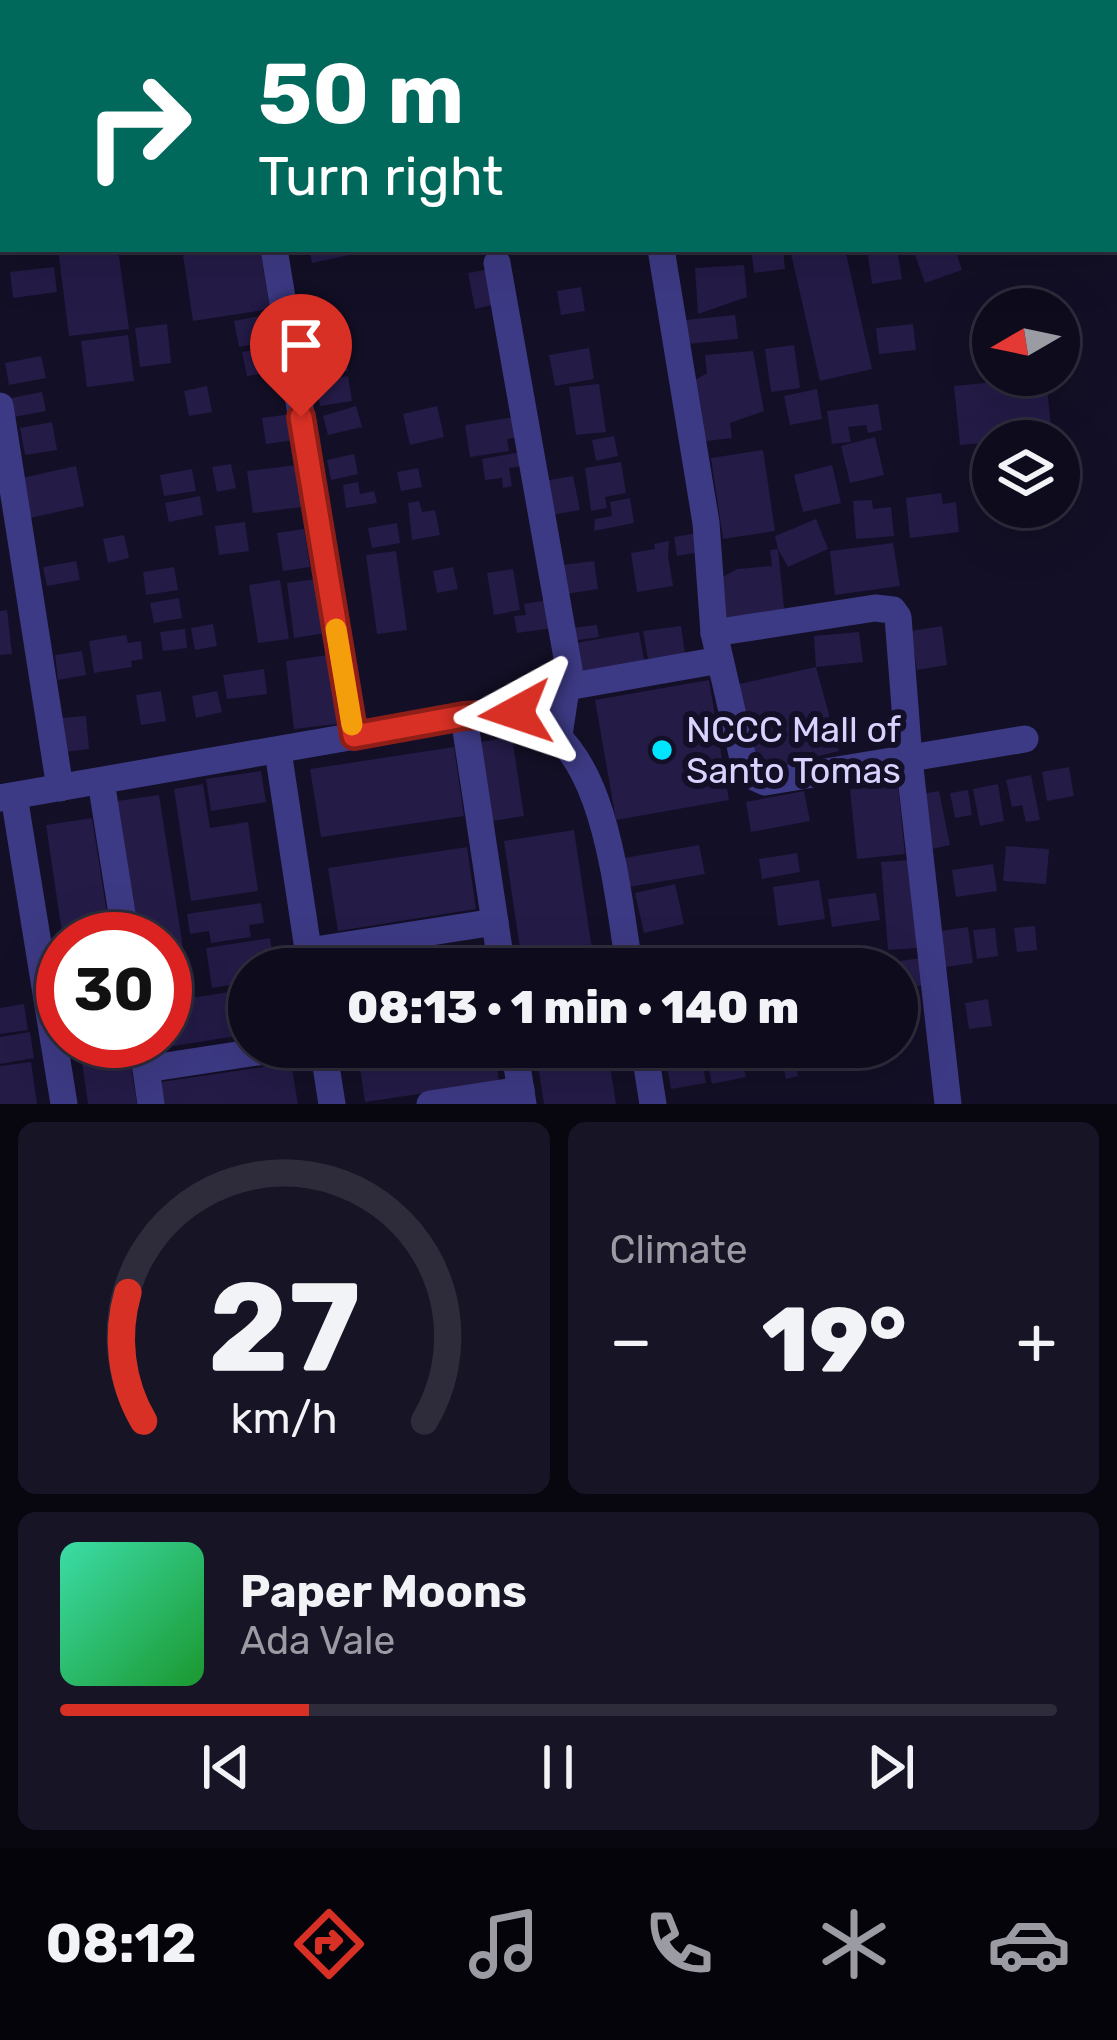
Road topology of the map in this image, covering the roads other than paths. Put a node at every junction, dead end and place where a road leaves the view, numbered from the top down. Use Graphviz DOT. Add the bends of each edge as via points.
graph roads {
  1 [pos="274,252"];
  2 [pos="661,252"];
  3 [pos="497,263"];
  4 [pos="0,406"];
  5 [pos="717,646"];
  6 [pos="567,687"];
  7 [pos="464,716"];
  8 [pos="559,735"];
  9 [pos="354,736"];
  10 [pos="1025,739"];
  11 [pos="278,751"];
  12 [pos="908,759"];
  13 [pos="101,781"];
  14 [pos="61,788"];
  15 [pos="7,797"];
  16 [pos="122,912"];
  17 [pos="36,916"];
  18 [pos="495,922"];
  19 [pos="308,948"];
  20 [pos="368,948"];
  21 [pos="499,948"];
  22 [pos="626,948"];
  23 [pos="228,1050"];
  24 [pos="192,1052"];
  25 [pos="61,1068"];
  26 [pos="146,1068"];
  27 [pos="326,1068"];
  28 [pos="647,1068"];
  29 [pos="522,1097"];
  30 [pos="64,1104"];
  31 [pos="151,1104"];
  32 [pos="332,1104"];
  33 [pos="430,1104"];
  34 [pos="653,1104"];
  35 [pos="948,1104"];
  1 -- 9 [label="street"];
  2 -- 5 [label="street" via="706,523"];
  3 -- 6 [label="street"];
  4 -- 14 [label="street"];
  5 -- 6 [label="street"];
  5 -- 12 [label="street" via="744,763 758,780"];
  5 -- 12 [label="street" via="893,610"];
  6 -- 8 [label="street"];
  7 -- 8 [label="street" via="516,713"];
  7 -- 9 [label="street"];
  7 -- 18 [label="street"];
  8 -- 22 [label="street" via="599,807"];
  9 -- 11 [label="street"];
  10 -- 12 [label="street"];
  11 -- 13 [label="street"];
  11 -- 19 [label="street"];
  12 -- 35 [label="street"];
  13 -- 14 [label="street"];
  13 -- 16 [label="street"];
  14 -- 15 [label="street"];
  15 -- 17 [label="street"];
  18 -- 20 [label="street"];
  18 -- 21 [label="street"];
  23 -- 24 [label="street"];
  25 -- 30 [label="street"];
  26 -- 31 [label="street"];
  27 -- 32 [label="street"];
  28 -- 34 [label="street"];
  29 -- 33 [label="street"];
}
